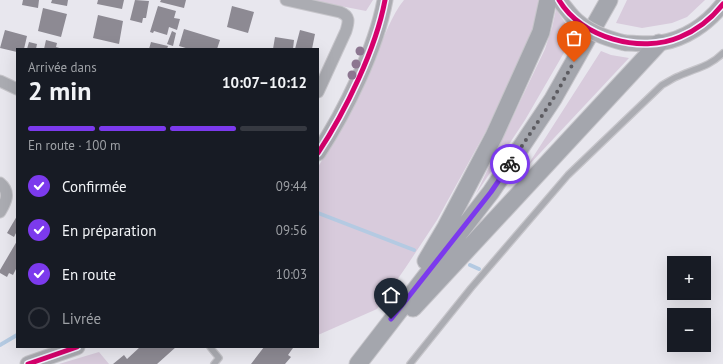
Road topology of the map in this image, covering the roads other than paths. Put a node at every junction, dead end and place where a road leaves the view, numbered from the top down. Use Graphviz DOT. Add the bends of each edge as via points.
graph roads {
  1 [pos="286,0"];
  2 [pos="385,0"];
  3 [pos="394,0"];
  4 [pos="548,0"];
  5 [pos="559,0"];
  6 [pos="609,0"];
  7 [pos="723,4"];
  8 [pos="382,18"];
  9 [pos="659,43"];
  10 [pos="723,53"];
  11 [pos="0,81"];
  12 [pos="16,89"];
  13 [pos="319,90"];
  14 [pos="320,146"];
  15 [pos="0,183"];
  16 [pos="0,212"];
  17 [pos="391,319"];
  18 [pos="74,348"];
  19 [pos="211,348"];
  20 [pos="28,364"];
  21 [pos="214,364"];
  22 [pos="358,364"];
  23 [pos="361,364"];
  24 [pos="410,364"];
  1 -- 13 [label="street" via="340,12 348,18 346,31"];
  2 -- 8 [label="street"];
  3 -- 8 [label="street"];
  4 -- 17 [label="main road" via="541,32 494,136 446,227"];
  5 -- 9 [label="street, bridge" via="584,27 605,38 625,43"];
  6 -- 17 [label="main road" via="553,99 491,192"];
  7 -- 9 [label="street" via="698,28 680,38"];
  8 -- 14 [label="street" via="358,79"];
  9 -- 23 [label="main road"];
  10 -- 24 [label="lane" via="698,70 662,85 568,175"];
  11 -- 12 [label="street"];
  15 -- 16 [label="street" via="6,192 7,201"];
  17 -- 22 [label="main road"];
  18 -- 20 [label="street"];
  19 -- 21 [label="lane" via="219,358"];
}
